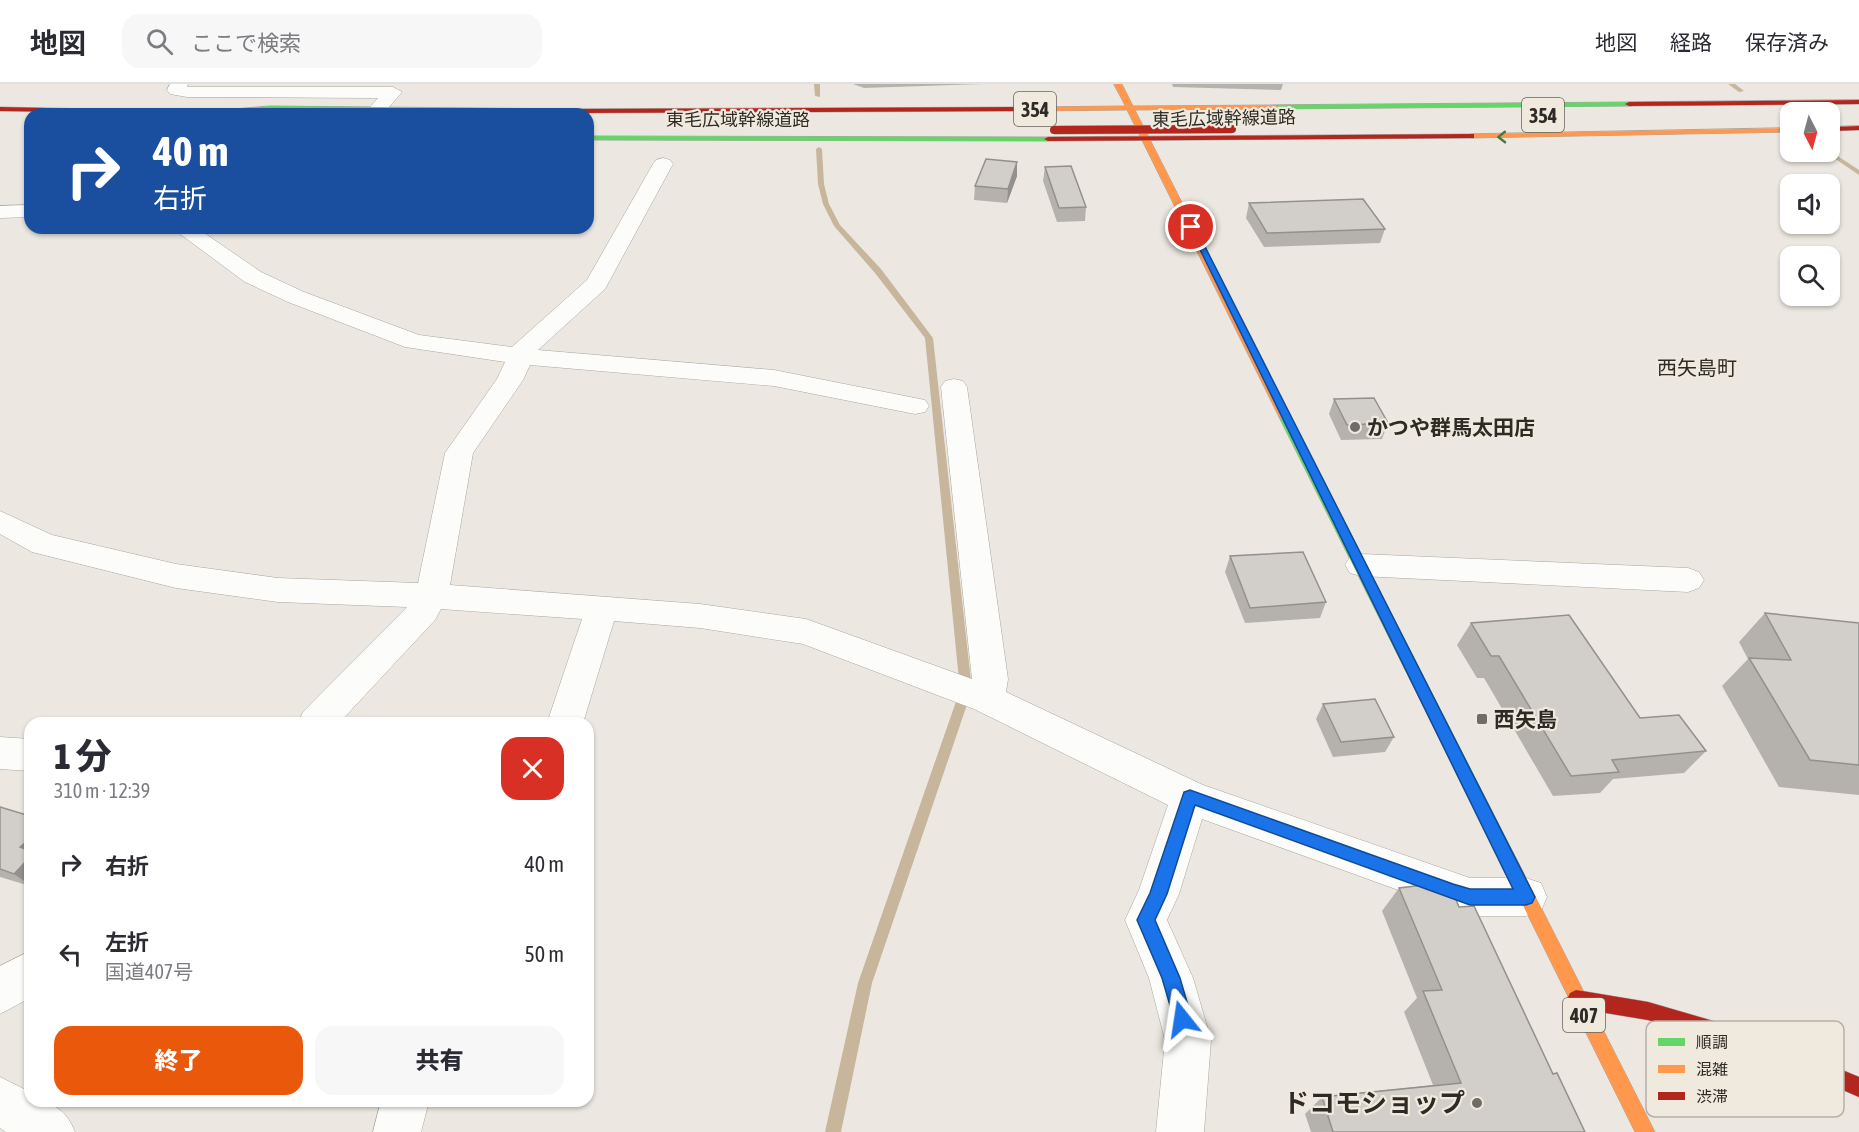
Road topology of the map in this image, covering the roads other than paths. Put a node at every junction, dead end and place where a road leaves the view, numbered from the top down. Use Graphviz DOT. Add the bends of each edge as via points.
graph roads {
  1 [pos="179,84"];
  2 [pos="1118,84"];
  3 [pos="1859,102"];
  4 [pos="379,108"];
  5 [pos="1130,108"];
  6 [pos="0,109"];
  7 [pos="24,109"];
  8 [pos="594,111"];
  9 [pos="1859,111"];
  10 [pos="594,118"];
  11 [pos="1840,121"];
  12 [pos="1859,121"];
  13 [pos="0,122"];
  14 [pos="24,122"];
  15 [pos="1780,122"];
  16 [pos="1229,123"];
  17 [pos="1052,125"];
  18 [pos="1859,128"];
  19 [pos="594,129"];
  20 [pos="1840,129"];
  21 [pos="1780,130"];
  22 [pos="594,138"];
  23 [pos="1146,140"];
  24 [pos="663,164"];
  25 [pos="24,211"];
  26 [pos="0,212"];
  27 [pos="192,234"];
  28 [pos="519,356"];
  29 [pos="954,387"];
  30 [pos="915,406"];
  31 [pos="0,521"];
  32 [pos="1361,565"];
  33 [pos="1688,580"];
  34 [pos="432,596"];
  35 [pos="602,608"];
  36 [pos="987,699"];
  37 [pos="321,717"];
  38 [pos="567,717"];
  39 [pos="0,753"];
  40 [pos="24,755"];
  41 [pos="1190,797"];
  42 [pos="1526,897"];
  43 [pos="24,976"];
  44 [pos="0,992"];
  45 [pos="1576,999"];
  46 [pos="1682,1021"];
  47 [pos="1844,1081"];
  48 [pos="1859,1087"];
  49 [pos="0,1101"];
  50 [pos="403,1107"];
  51 [pos="51,1132"];
  52 [pos="397,1132"];
  53 [pos="1180,1132"];
  54 [pos="1645,1132"];
  1 -- 4 [label="street" via="176,90 187,92 393,92"];
  2 -- 5 [label="main road, 407"];
  3 -- 5 [label="main road, 354"];
  5 -- 8 [label="main road, 354"];
  5 -- 23 [label="main road, 407"];
  6 -- 7 [label="main road, 354"];
  9 -- 16 [label="main road, 東毛広域幹線道路 / 354"];
  10 -- 17 [label="main road, 東毛広域幹線道路 / 354"];
  11 -- 12 [label="main road"];
  13 -- 14 [label="main road"];
  15 -- 16 [label="main road, 東毛広域幹線道路 / 354"];
  16 -- 17 [label="main road, 東毛広域幹線道路 / 354"];
  17 -- 19 [label="main road, 東毛広域幹線道路 / 354"];
  18 -- 20 [label="main road"];
  21 -- 23 [label="main road, 354, one-way" via="1482,138"];
  22 -- 23 [label="main road, 354"];
  23 -- 32 [label="main road, 407"];
  24 -- 28 [label="street" via="597,284"];
  25 -- 26 [label="street"];
  27 -- 28 [label="street" via="253,277 396,336 414,342"];
  28 -- 30 [label="street" via="774,378"];
  28 -- 34 [label="street" via="510,380 459,453"];
  29 -- 36 [label="street" via="990,679"];
  31 -- 34 [label="street" via="43,544 176,576 278,590"];
  32 -- 33 [label="street"];
  32 -- 42 [label="main road, 407"];
  34 -- 35 [label="street"];
  34 -- 37 [label="street" via="416,622"];
  35 -- 36 [label="street" via="700,616 806,632"];
  35 -- 38 [label="street"];
  36 -- 41 [label="street"];
  39 -- 40 [label="street"];
  41 -- 42 [label="street" via="1470,897"];
  41 -- 53 [label="street" via="1146,920 1171,978 1188,1040"];
  42 -- 45 [label="main road, 407"];
  43 -- 44 [label="street"];
  45 -- 46 [label="main road"];
  45 -- 54 [label="main road, 407"];
  47 -- 48 [label="main road"];
  49 -- 51 [label="street"];
  50 -- 52 [label="street"];
}
